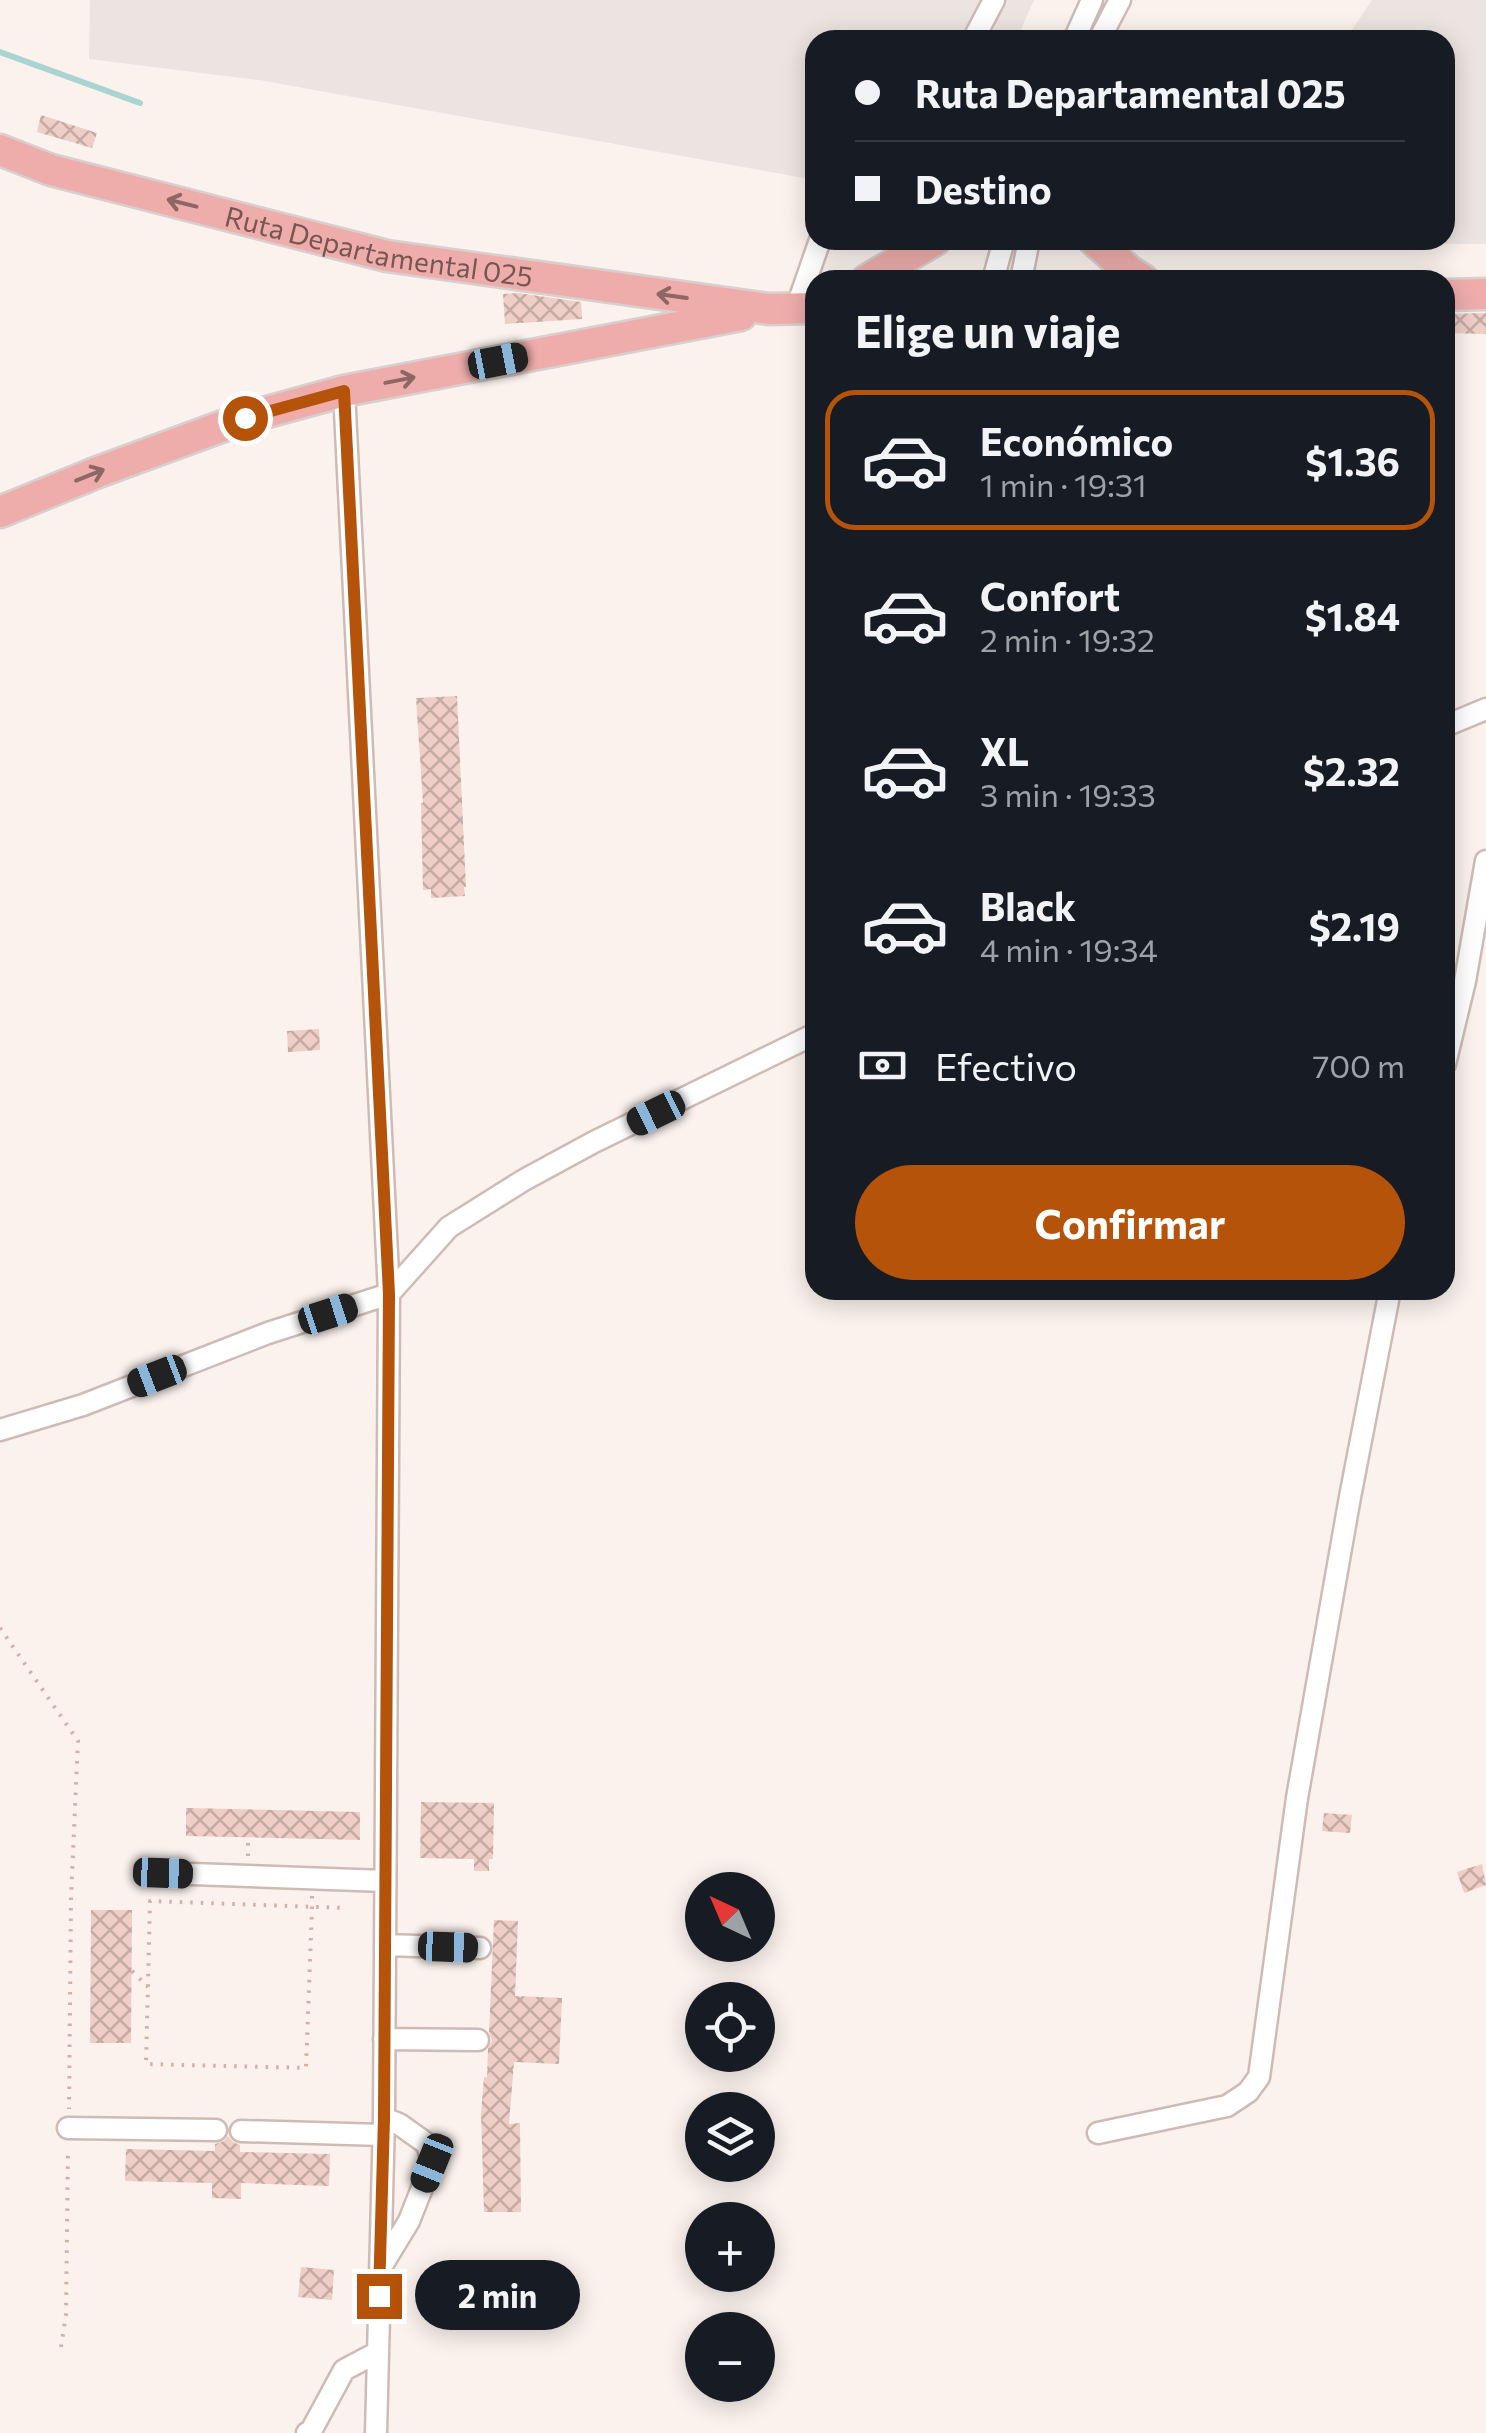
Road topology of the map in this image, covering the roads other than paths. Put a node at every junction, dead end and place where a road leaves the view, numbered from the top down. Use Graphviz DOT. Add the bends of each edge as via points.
graph roads {
  1 [pos="994,0"];
  2 [pos="1092,0"];
  3 [pos="1120,0"];
  4 [pos="978,30"];
  5 [pos="1078,30"];
  6 [pos="1104,30"];
  7 [pos="0,150"];
  8 [pos="918,250"];
  9 [pos="1105,250"];
  10 [pos="884,270"];
  11 [pos="1128,270"];
  12 [pos="805,278"];
  13 [pos="1486,294"];
  14 [pos="1455,295"];
  15 [pos="793,309"];
  16 [pos="344,391"];
  17 [pos="0,512"];
  18 [pos="1486,708"];
  19 [pos="1455,722"];
  20 [pos="1486,861"];
  21 [pos="1455,1022"];
  22 [pos="805,1039"];
  23 [pos="389,1294"];
  24 [pos="1388,1300"];
  25 [pos="0,1430"];
  26 [pos="163,1873"];
  27 [pos="385,1881"];
  28 [pos="385,1945"];
  29 [pos="480,1948"];
  30 [pos="384,2039"];
  31 [pos="478,2040"];
  32 [pos="384,2126"];
  33 [pos="68,2128"];
  34 [pos="216,2130"];
  35 [pos="240,2131"];
  36 [pos="1098,2133"];
  37 [pos="380,2268"];
  38 [pos="378,2352"];
  39 [pos="307,2433"];
  40 [pos="376,2433"];
  1 -- 4 [label="street"];
  2 -- 5 [label="street"];
  3 -- 6 [label="street"];
  15 -- 7 [label="highway, Ruta Departamental 025, one-way" via="387,256 51,170"];
  8 -- 10 [label="highway"];
  9 -- 11 [label="highway"];
  12 -- 15 [label="street"];
  13 -- 14 [label="highway"];
  16 -- 15 [label="highway, one-way"];
  17 -- 16 [label="highway, one-way" via="245,418"];
  16 -- 23 [label="street"];
  18 -- 19 [label="street"];
  20 -- 21 [label="street"];
  22 -- 23 [label="street" via="524,1180 449,1227"];
  23 -- 25 [label="street"];
  23 -- 27 [label="street"];
  24 -- 36 [label="street" via="1297,1798 1259,2077 1227,2106"];
  26 -- 27 [label="street"];
  27 -- 28 [label="street"];
  28 -- 29 [label="street"];
  28 -- 30 [label="street"];
  30 -- 31 [label="street"];
  30 -- 32 [label="street"];
  32 -- 35 [label="street"];
  32 -- 37 [label="street"];
  32 -- 37 [label="street" via="399,2124 427,2144 432,2163 409,2221"];
  33 -- 34 [label="street"];
  37 -- 38 [label="street"];
  38 -- 39 [label="street" via="344,2370"];
  38 -- 40 [label="street"];
}
